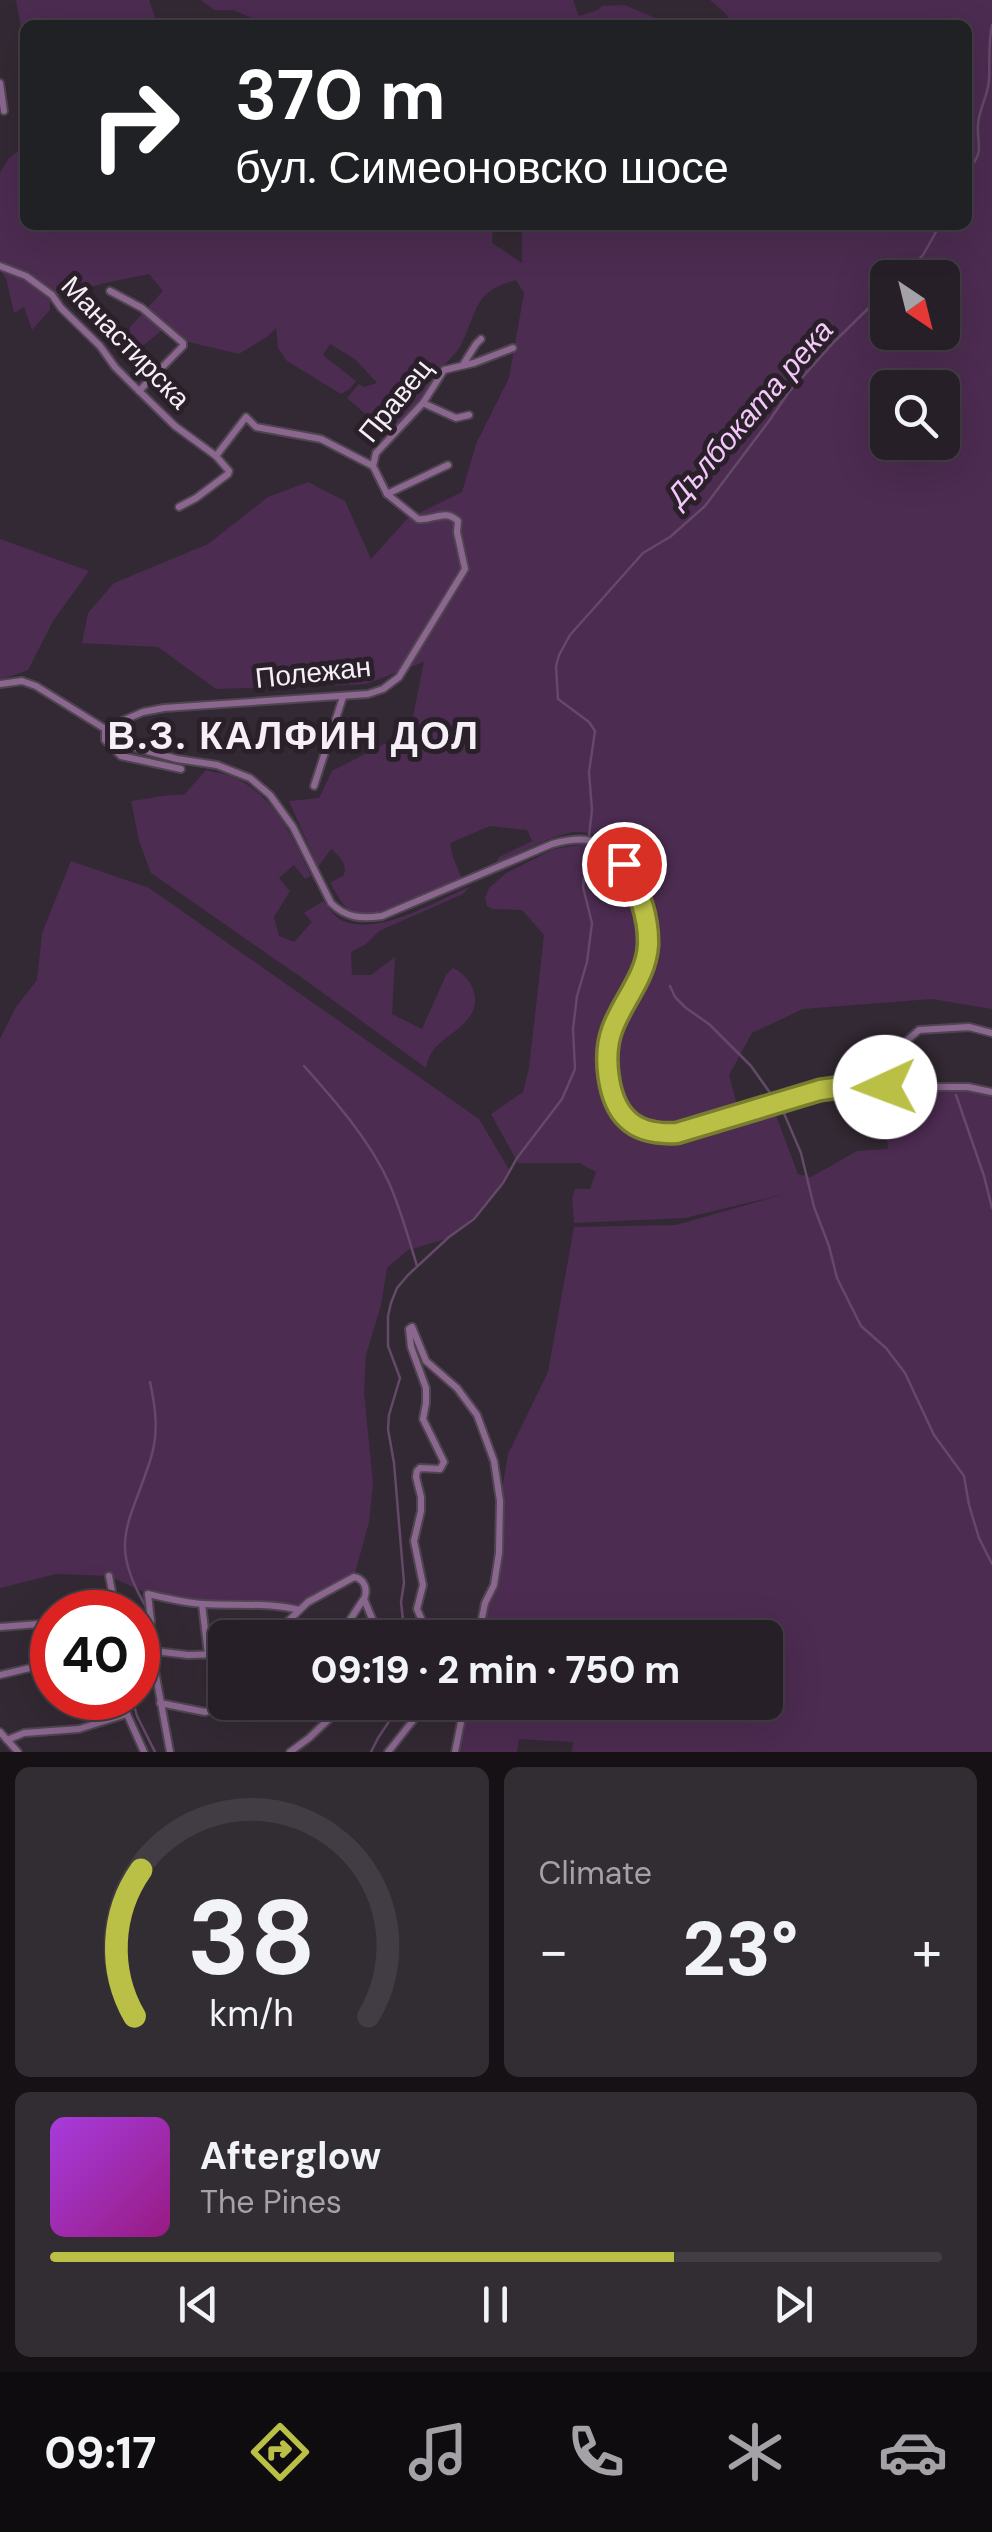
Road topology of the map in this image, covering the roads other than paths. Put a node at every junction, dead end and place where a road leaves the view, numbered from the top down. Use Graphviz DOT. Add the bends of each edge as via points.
graph roads {
  1 [pos="0,82"];
  2 [pos="4,110"];
  3 [pos="0,266"];
  4 [pos="110,292"];
  5 [pos="481,339"];
  6 [pos="512,348"];
  7 [pos="464,364"];
  8 [pos="139,391"];
  9 [pos="424,403"];
  10 [pos="469,414"];
  11 [pos="216,456"];
  12 [pos="448,465"];
  13 [pos="373,466"];
  14 [pos="386,494"];
  15 [pos="179,506"];
  16 [pos="0,684"];
  17 [pos="343,696"];
  18 [pos="106,728"];
  19 [pos="181,769"];
  20 [pos="314,786"];
  21 [pos="992,1033"];
  22 [pos="872,1087"];
  23 [pos="992,1092"];
  24 [pos="109,1576"];
  25 [pos="112,1590"];
  26 [pos="160,1596"];
  27 [pos="364,1599"];
  28 [pos="202,1604"];
  29 [pos="299,1610"];
  30 [pos="289,1620"];
  31 [pos="350,1620"];
  32 [pos="373,1620"];
  33 [pos="422,1620"];
  34 [pos="482,1620"];
  35 [pos="30,1624"];
  36 [pos="0,1626"];
  37 [pos="160,1653"];
  38 [pos="208,1655"];
  39 [pos="30,1667"];
  40 [pos="0,1675"];
  41 [pos="160,1702"];
  42 [pos="208,1711"];
  43 [pos="110,1720"];
  44 [pos="131,1720"];
  45 [pos="328,1720"];
  46 [pos="413,1720"];
  47 [pos="461,1720"];
  48 [pos="0,1732"];
  49 [pos="7,1740"];
  50 [pos="18,1752"];
  51 [pos="144,1752"];
  52 [pos="170,1752"];
  53 [pos="290,1752"];
  54 [pos="388,1752"];
  55 [pos="455,1752"];
  1 -- 2 [label="street"];
  3 -- 8 [label="street, Манастирска" via="52,295"];
  4 -- 8 [label="street" via="142,308 184,346"];
  5 -- 7 [label="street"];
  6 -- 7 [label="street, Правец"];
  7 -- 9 [label="street, Правец" via="444,370"];
  8 -- 11 [label="street, Манастирска"];
  9 -- 10 [label="street" via="456,418"];
  9 -- 13 [label="street, Правец" via="376,453"];
  11 -- 13 [label="street" via="246,417 256,427 321,439"];
  11 -- 15 [label="street" via="228,474"];
  12 -- 14 [label="street"];
  13 -- 14 [label="street"];
  14 -- 17 [label="street, Полежан" via="418,519 451,514 458,521 464,570 399,677 384,689"];
  16 -- 18 [label="street" via="31,684"];
  17 -- 18 [label="street, Полежан" via="164,708"];
  17 -- 20 [label="street"];
  18 -- 19 [label="street" via="105,740 120,756"];
  18 -- 22 [label="street" via="136,748 250,778 279,805 331,903 353,917 382,916 573,838 610,850 636,885 646,925 646,960 608,1050 614,1096 622,1114 640,1128 677,1133 820,1090"];
  21 -- 22 [label="street" via="968,1027 919,1030 880,1064"];
  22 -- 23 [label="street"];
  24 -- 25 [label="street"];
  26 -- 28 [label="street"];
  27 -- 29 [label="street" via="365,1587 354,1576"];
  27 -- 31 [label="street"];
  27 -- 32 [label="street"];
  28 -- 29 [label="street"];
  28 -- 38 [label="street"];
  29 -- 30 [label="street"];
  33 -- 34 [label="street" via="416,1478 420,1468 444,1462 423,1419 426,1388 411,1347 412,1327 426,1361 478,1414 494,1461 498,1553"];
  35 -- 36 [label="street"];
  37 -- 38 [label="street"];
  39 -- 40 [label="street"];
  41 -- 42 [label="street"];
  41 -- 52 [label="street"];
  43 -- 49 [label="street"];
  44 -- 51 [label="street"];
  45 -- 53 [label="street"];
  46 -- 54 [label="street"];
  47 -- 55 [label="street"];
  48 -- 49 [label="street"];
  49 -- 50 [label="street"];
}
